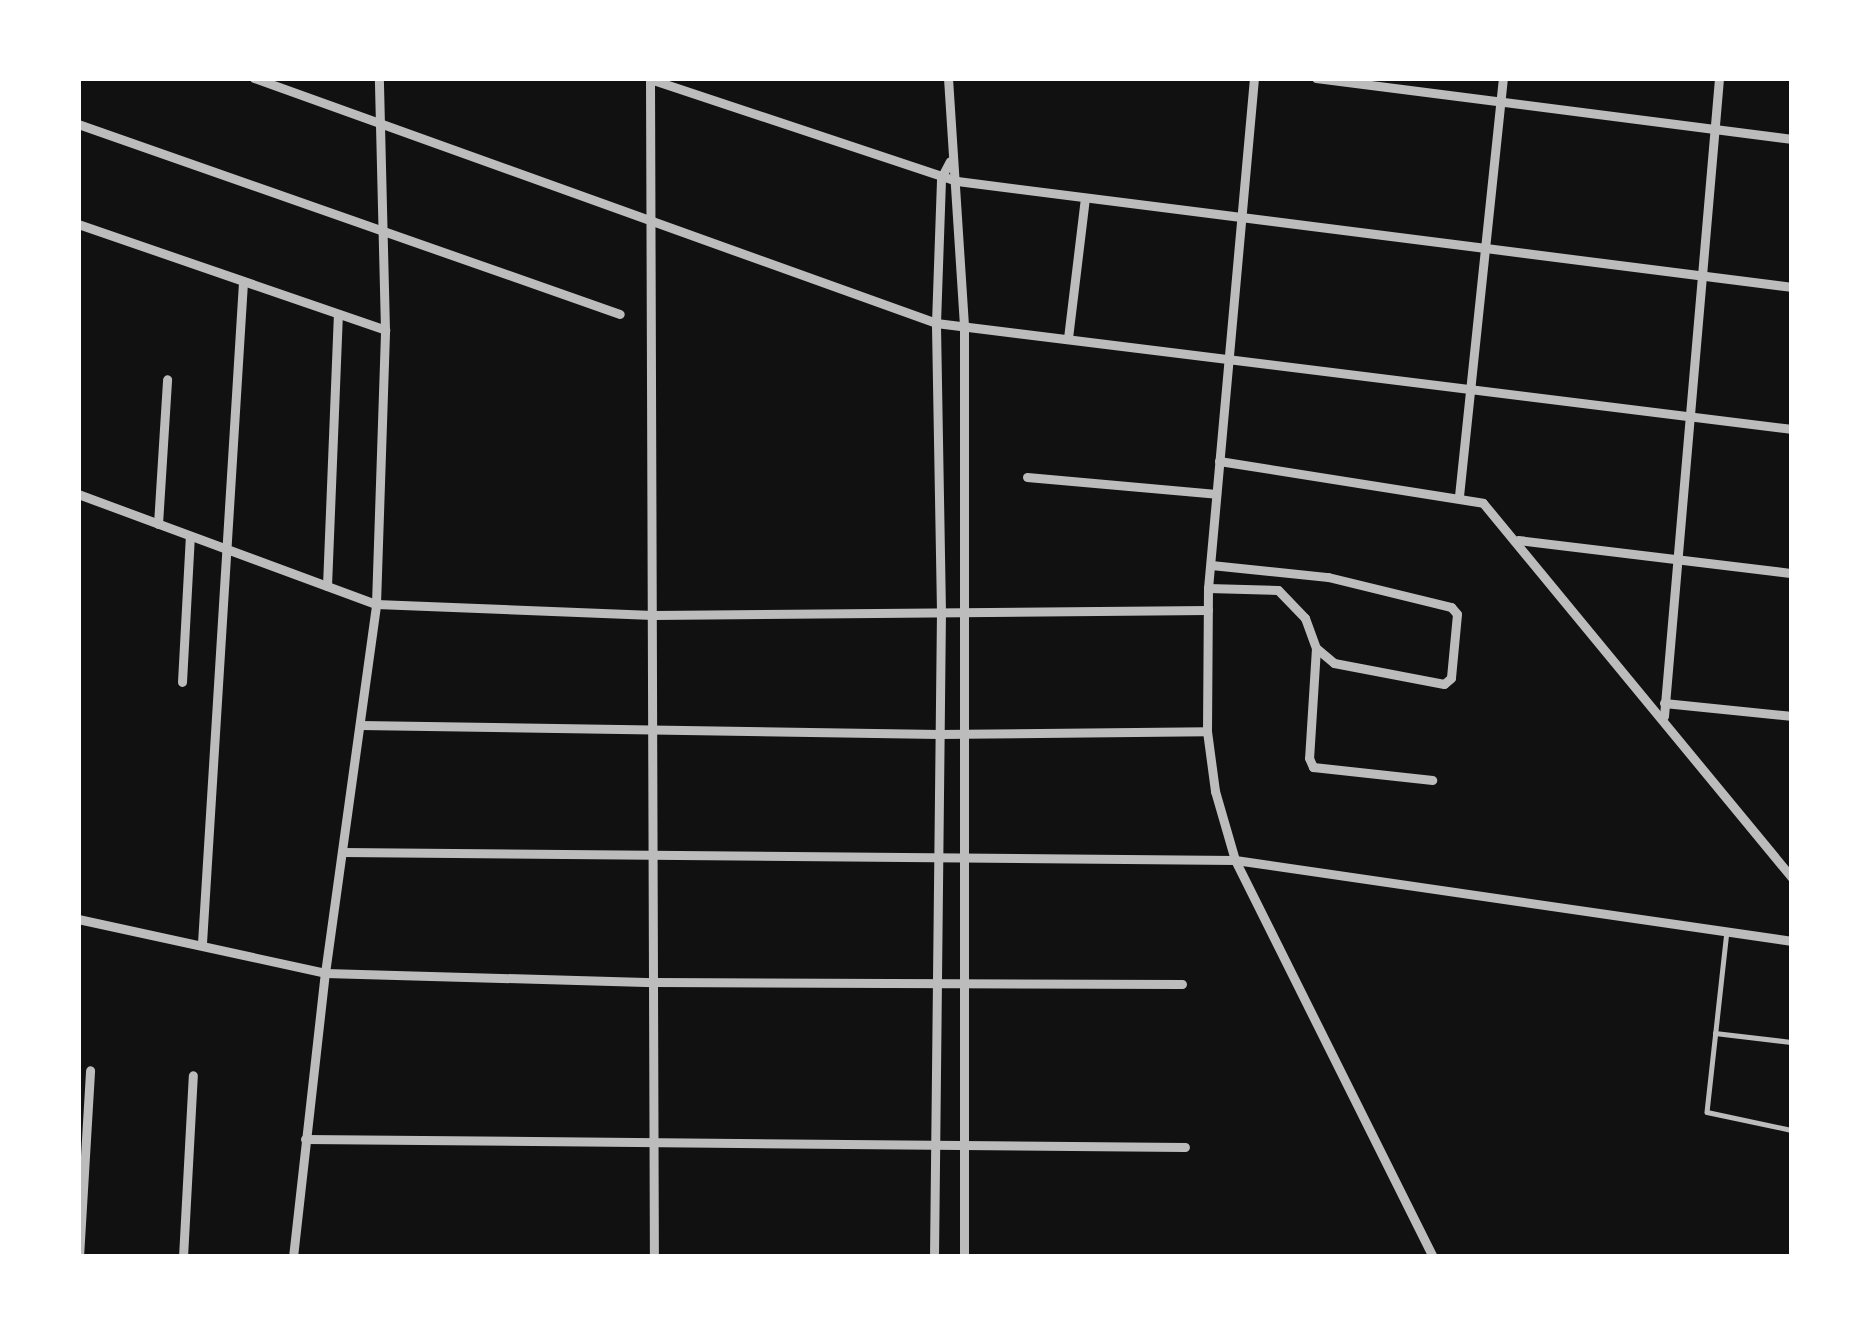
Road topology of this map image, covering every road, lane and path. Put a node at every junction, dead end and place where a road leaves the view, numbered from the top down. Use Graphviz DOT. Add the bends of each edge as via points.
graph roads {
  1 [pos="254,78"];
  2 [pos="380,78"];
  3 [pos="948,78"];
  4 [pos="1254,78"];
  5 [pos="1316,78"];
  6 [pos="1503,78"];
  7 [pos="1719,78"];
  8 [pos="650,79"];
  9 [pos="1501,101"];
  10 [pos="380,123"];
  11 [pos="78,124"];
  12 [pos="1716,132"];
  13 [pos="1792,139"];
  14 [pos="950,161"];
  15 [pos="941,178"];
  16 [pos="956,181"];
  17 [pos="1085,198"];
  18 [pos="652,217"];
  19 [pos="1240,217"];
  20 [pos="78,224"];
  21 [pos="383,233"];
  22 [pos="1484,250"];
  23 [pos="1704,276"];
  24 [pos="243,282"];
  25 [pos="1792,287"];
  26 [pos="338,314"];
  27 [pos="620,314"];
  28 [pos="936,323"];
  29 [pos="964,325"];
  30 [pos="385,330"];
  31 [pos="1068,338"];
  32 [pos="1228,357"];
  33 [pos="167,379"];
  34 [pos="1471,392"];
  35 [pos="1691,416"];
  36 [pos="1792,428"];
  37 [pos="1219,461"];
  38 [pos="1027,478"];
  39 [pos="78,494"];
  40 [pos="1216,494"];
  41 [pos="1459,496"];
  42 [pos="158,524"];
  43 [pos="190,536"];
  44 [pos="1518,540"];
  45 [pos="230,551"];
  46 [pos="1677,561"];
  47 [pos="1211,565"];
  48 [pos="1280,573"];
  49 [pos="1792,573"];
  50 [pos="327,586"];
  51 [pos="1208,588"];
  52 [pos="1278,590"];
  53 [pos="376,604"];
  54 [pos="1208,610"];
  55 [pos="941,612"];
  56 [pos="967,612"];
  57 [pos="653,615"];
  58 [pos="1316,648"];
  59 [pos="182,682"];
  60 [pos="1652,702"];
  61 [pos="1665,703"];
  62 [pos="1664,716"];
  63 [pos="1792,716"];
  64 [pos="360,725"];
  65 [pos="656,730"];
  66 [pos="1207,730"];
  67 [pos="939,734"];
  68 [pos="967,734"];
  69 [pos="1432,780"];
  70 [pos="342,852"];
  71 [pos="654,858"];
  72 [pos="1777,858"];
  73 [pos="938,859"];
  74 [pos="967,859"];
  75 [pos="1235,860"];
  76 [pos="1792,860"];
  77 [pos="1792,878"];
  78 [pos="78,919"];
  79 [pos="1727,931"];
  80 [pos="1792,941"];
  81 [pos="202,943"];
  82 [pos="325,973"];
  83 [pos="654,982"];
  84 [pos="937,983"];
  85 [pos="966,983"];
  86 [pos="1182,984"];
  87 [pos="1715,1033"];
  88 [pos="1792,1042"];
  89 [pos="90,1070"];
  90 [pos="194,1075"];
  91 [pos="1792,1130"];
  92 [pos="305,1139"];
  93 [pos="654,1143"];
  94 [pos="935,1144"];
  95 [pos="965,1144"];
  96 [pos="1185,1148"];
  97 [pos="79,1257"];
  98 [pos="183,1257"];
  99 [pos="293,1257"];
  100 [pos="654,1257"];
  101 [pos="934,1257"];
  102 [pos="964,1257"];
  103 [pos="1433,1257"];
  1 -- 10 [label="street"];
  2 -- 10 [label="street"];
  3 -- 14 [label="street"];
  4 -- 19 [label="street"];
  5 -- 9 [label="street"];
  6 -- 9 [label="street"];
  7 -- 12 [label="street"];
  8 -- 15 [label="street"];
  8 -- 18 [label="street"];
  9 -- 12 [label="street"];
  9 -- 22 [label="street"];
  10 -- 18 [label="street"];
  10 -- 21 [label="street"];
  11 -- 21 [label="street"];
  12 -- 13 [label="street"];
  12 -- 23 [label="street"];
  14 -- 15 [label="street"];
  14 -- 16 [label="street"];
  15 -- 16 [label="street"];
  15 -- 28 [label="street"];
  16 -- 17 [label="street"];
  16 -- 29 [label="street"];
  17 -- 19 [label="street"];
  17 -- 31 [label="street"];
  18 -- 28 [label="street"];
  18 -- 57 [label="street"];
  19 -- 22 [label="street"];
  19 -- 32 [label="street"];
  20 -- 24 [label="street"];
  21 -- 27 [label="street"];
  21 -- 30 [label="street"];
  22 -- 23 [label="street"];
  22 -- 34 [label="street"];
  23 -- 25 [label="street"];
  23 -- 35 [label="street"];
  24 -- 26 [label="street"];
  24 -- 45 [label="street"];
  26 -- 30 [label="street"];
  26 -- 50 [label="street"];
  28 -- 29 [label="street"];
  28 -- 55 [label="street"];
  29 -- 31 [label="street"];
  29 -- 56 [label="street"];
  30 -- 53 [label="street"];
  31 -- 32 [label="street"];
  32 -- 34 [label="street"];
  32 -- 37 [label="street"];
  33 -- 42 [label="street"];
  34 -- 35 [label="street"];
  34 -- 41 [label="street"];
  35 -- 36 [label="street"];
  35 -- 46 [label="street"];
  37 -- 40 [label="street"];
  37 -- 41 [label="street"];
  38 -- 40 [label="street"];
  39 -- 42 [label="street"];
  40 -- 47 [label="street"];
  41 -- 44 [label="street" via="1483,503"];
  42 -- 43 [label="street"];
  43 -- 45 [label="street"];
  43 -- 59 [label="street"];
  44 -- 46 [label="street"];
  44 -- 60 [label="street"];
  45 -- 50 [label="street"];
  45 -- 81 [label="street"];
  46 -- 49 [label="street"];
  46 -- 61 [label="street"];
  47 -- 48 [label="street"];
  47 -- 51 [label="street"];
  48 -- 52 [label="street"];
  48 -- 58 [label="street" via="1328,577 1457,614 1444,684 1334,663"];
  50 -- 53 [label="street"];
  51 -- 52 [label="street"];
  51 -- 54 [label="street"];
  52 -- 58 [label="street" via="1305,618"];
  53 -- 57 [label="street"];
  53 -- 64 [label="street"];
  54 -- 56 [label="street"];
  54 -- 66 [label="street"];
  55 -- 56 [label="street"];
  55 -- 57 [label="street"];
  55 -- 67 [label="street"];
  56 -- 68 [label="street"];
  57 -- 65 [label="street"];
  58 -- 69 [label="street" via="1313,767"];
  60 -- 61 [label="street"];
  60 -- 62 [label="street"];
  61 -- 62 [label="street"];
  61 -- 63 [label="street"];
  62 -- 72 [label="street"];
  64 -- 65 [label="street"];
  64 -- 70 [label="street"];
  65 -- 67 [label="street"];
  65 -- 71 [label="street"];
  66 -- 68 [label="street"];
  66 -- 75 [label="street"];
  67 -- 68 [label="street"];
  67 -- 73 [label="street"];
  68 -- 74 [label="street"];
  70 -- 71 [label="street"];
  70 -- 82 [label="street"];
  71 -- 73 [label="street"];
  71 -- 83 [label="street"];
  72 -- 76 [label="street"];
  72 -- 77 [label="street"];
  73 -- 74 [label="street"];
  73 -- 84 [label="street"];
  74 -- 75 [label="street"];
  74 -- 85 [label="street"];
  75 -- 79 [label="street"];
  75 -- 103 [label="street"];
  78 -- 81 [label="street"];
  79 -- 80 [label="street"];
  79 -- 87 [label="lane"];
  81 -- 82 [label="street"];
  82 -- 83 [label="street"];
  82 -- 92 [label="street"];
  83 -- 84 [label="street"];
  83 -- 93 [label="street"];
  84 -- 85 [label="street"];
  84 -- 94 [label="street"];
  85 -- 86 [label="street"];
  85 -- 95 [label="street"];
  87 -- 88 [label="lane"];
  87 -- 91 [label="lane" via="1707,1112"];
  89 -- 97 [label="street"];
  90 -- 98 [label="street"];
  92 -- 93 [label="street"];
  92 -- 99 [label="street"];
  93 -- 94 [label="street"];
  93 -- 100 [label="street"];
  94 -- 95 [label="street"];
  94 -- 101 [label="street"];
  95 -- 96 [label="street"];
  95 -- 102 [label="street"];
}
